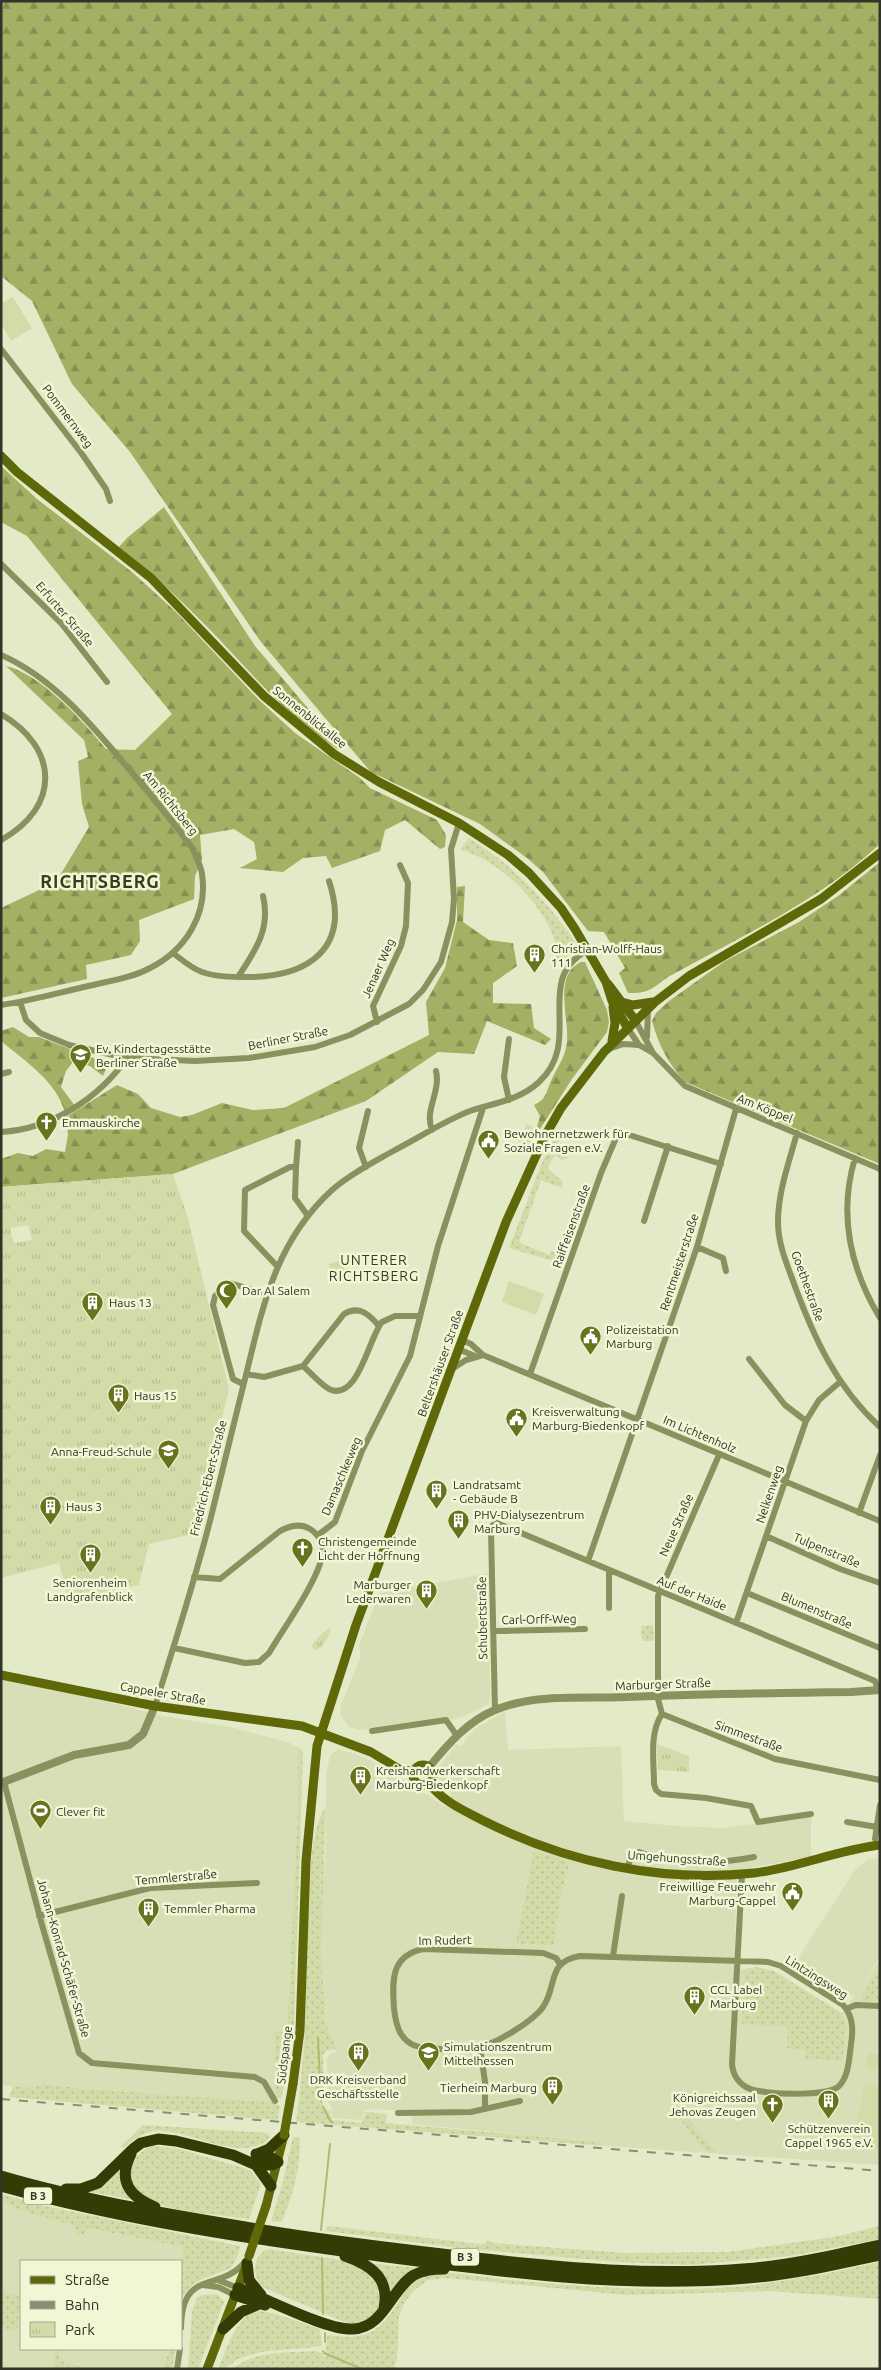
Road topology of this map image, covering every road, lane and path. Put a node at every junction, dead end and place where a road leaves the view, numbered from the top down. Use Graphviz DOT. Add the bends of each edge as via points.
graph roads {
  1 [pos="1,349"];
  2 [pos="1,456"];
  3 [pos="110,501"];
  4 [pos="1,564"];
  5 [pos="1,655"];
  6 [pos="107,682"];
  7 [pos="1,714"];
  8 [pos="459,823"];
  9 [pos="1,840"];
  10 [pos="880,853"];
  11 [pos="400,865"];
  12 [pos="329,881"];
  13 [pos="263,896"];
  14 [pos="588,950"];
  15 [pos="173,954"];
  16 [pos="238,977"];
  17 [pos="606,982"];
  18 [pos="612,1001"];
  19 [pos="20,1002"];
  20 [pos="622,1002"];
  21 [pos="1,1004"];
  22 [pos="652,1005"];
  23 [pos="377,1022"];
  24 [pos="631,1024"];
  25 [pos="647,1039"];
  26 [pos="509,1040"];
  27 [pos="612,1041"];
  28 [pos="639,1045"];
  29 [pos="604,1052"];
  30 [pos="653,1053"];
  31 [pos="127,1058"];
  32 [pos="436,1071"];
  33 [pos="509,1100"];
  34 [pos="483,1108"];
  35 [pos="736,1109"];
  36 [pos="368,1111"];
  37 [pos="432,1130"];
  38 [pos="1,1132"];
  39 [pos="797,1133"];
  40 [pos="298,1142"];
  41 [pos="668,1146"];
  42 [pos="855,1158"];
  43 [pos="721,1164"];
  44 [pos="296,1167"];
  45 [pos="366,1167"];
  46 [pos="880,1169"];
  47 [pos="308,1216"];
  48 [pos="644,1221"];
  49 [pos="697,1247"];
  50 [pos="277,1266"];
  51 [pos="726,1272"];
  52 [pos="266,1294"];
  53 [pos="420,1316"];
  54 [pos="880,1318"];
  55 [pos="378,1326"];
  56 [pos="460,1345"];
  57 [pos="483,1355"];
  58 [pos="475,1356"];
  59 [pos="749,1359"];
  60 [pos="303,1366"];
  61 [pos="450,1372"];
  62 [pos="246,1374"];
  63 [pos="530,1374"];
  64 [pos="840,1382"];
  65 [pos="244,1384"];
  66 [pos="638,1420"];
  67 [pos="806,1421"];
  68 [pos="880,1427"];
  69 [pos="719,1455"];
  70 [pos="880,1455"];
  71 [pos="784,1481"];
  72 [pos="859,1513"];
  73 [pos="880,1521"];
  74 [pos="493,1525"];
  75 [pos="318,1535"];
  76 [pos="766,1536"];
  77 [pos="588,1562"];
  78 [pos="609,1570"];
  79 [pos="194,1577"];
  80 [pos="880,1583"];
  81 [pos="659,1592"];
  82 [pos="747,1593"];
  83 [pos="609,1608"];
  84 [pos="736,1623"];
  85 [pos="585,1629"];
  86 [pos="494,1631"];
  87 [pos="174,1648"];
  88 [pos="880,1648"];
  89 [pos="1,1675"];
  90 [pos="879,1690"];
  91 [pos="659,1695"];
  92 [pos="155,1706"];
  93 [pos="495,1710"];
  94 [pos="662,1714"];
  95 [pos="372,1731"];
  96 [pos="321,1732"];
  97 [pos="457,1736"];
  98 [pos="430,1766"];
  99 [pos="413,1772"];
  100 [pos="880,1780"];
  101 [pos="2,1782"];
  102 [pos="429,1783"];
  103 [pos="880,1805"];
  104 [pos="811,1814"];
  105 [pos="847,1822"];
  106 [pos="877,1827"];
  107 [pos="877,1842"];
  108 [pos="754,1858"];
  109 [pos="627,1868"];
  110 [pos="742,1874"];
  111 [pos="257,1883"];
  112 [pos="622,1896"];
  113 [pos="39,1916"];
  114 [pos="613,1956"];
  115 [pos="738,1960"];
  116 [pos="560,1964"];
  117 [pos="880,2006"];
  118 [pos="846,2009"];
  119 [pos="480,2047"];
  120 [pos="275,2101"];
  121 [pos="520,2101"];
  122 [pos="486,2110"];
  123 [pos="398,2113"];
  124 [pos="284,2135"];
  125 [pos="278,2145"];
  126 [pos="133,2149"];
  127 [pos="256,2159"];
  128 [pos="278,2162"];
  129 [pos="1,2176"];
  130 [pos="1,2186"];
  131 [pos="271,2186"];
  132 [pos="49,2189"];
  133 [pos="175,2216"];
  134 [pos="880,2245"];
  135 [pos="320,2248"];
  136 [pos="880,2255"];
  137 [pos="248,2259"];
  138 [pos="488,2270"];
  139 [pos="218,2280"];
  140 [pos="199,2285"];
  141 [pos="236,2292"];
  142 [pos="263,2302"];
  143 [pos="182,2310"];
  144 [pos="383,2310"];
  145 [pos="223,2329"];
  146 [pos="180,2350"];
  147 [pos="176,2369"];
  148 [pos="207,2369"];
  1 -- 3 [label="street, Pommernweg" via="82,454 106,489"];
  2 -- 8 [label="main road, Sonnenblickallee" via="150,578 264,696 294,722 353,767"];
  4 -- 6 [label="street, Erfurter Straße" via="61,623"];
  5 -- 15 [label="street, Am Richtsberg" via="17,662 41,680 91,724 193,849 202,872 204,891 201,907 188,937"];
  7 -- 9 [label="street" via="35,744 43,758 46,775 44,792 35,813"];
  8 -- 14 [label="main road, Sonnenblickallee" via="529,873 561,908"];
  8 -- 23 [label="street, Berliner Straße" via="451,849 452,922 441,962 417,997"];
  10 -- 22 [label="main road, Beltershäuser Straße" via="821,899 689,976"];
  11 -- 23 [label="street, Jenaer Weg" via="408,883 406,926 401,946 374,1004"];
  12 -- 16 [label="street" via="334,920 328,939 314,961 278,976"];
  13 -- 16 [label="street" via="264,931"];
  14 -- 17 [label="main road, Sonnenblickallee"];
  14 -- 33 [label="street, Friedrich-Ebert-Straße" via="571,962 560,981 560,1042 551,1068 530,1089"];
  15 -- 16 [label="street" via="203,972"];
  15 -- 19 [label="street, Am Richtsberg" via="138,973"];
  17 -- 18 [label="main road, Sonnenblickallee"];
  17 -- 20 [label="main road, Sonnenblickallee"];
  18 -- 24 [label="main road, Sonnenblickallee"];
  18 -- 27 [label="main road" via="615,1023"];
  19 -- 21 [label="street, Am Richtsberg"];
  19 -- 31 [label="street, Berliner Straße" via="26,1020 40,1033 69,1045"];
  20 -- 22 [label="main road"];
  20 -- 24 [label="main road, Sonnenblickallee"];
  22 -- 24 [label="main road, Beltershäuser Straße"];
  22 -- 25 [label="street"];
  23 -- 31 [label="street, Berliner Straße" via="335,1041 266,1056 195,1060"];
  24 -- 25 [label="street, Am Köppel"];
  24 -- 27 [label="main road, Beltershäuser Straße"];
  24 -- 28 [label="street, Am Köppel"];
  25 -- 30 [label="street, Am Köppel"];
  26 -- 33 [label="street" via="504,1077"];
  27 -- 29 [label="main road, Beltershäuser Straße"];
  28 -- 29 [label="street" via="623,1044"];
  28 -- 30 [label="street, Am Köppel"];
  29 -- 56 [label="main road, Beltershäuser Straße" via="561,1108 545,1136 506,1222"];
  30 -- 35 [label="street, Am Köppel" via="685,1086"];
  31 -- 38 [label="street" via="115,1076 68,1112 42,1124"];
  32 -- 37 [label="street" via="438,1082 428,1121"];
  33 -- 34 [label="street, Friedrich-Ebert-Straße"];
  34 -- 37 [label="street, Friedrich-Ebert-Straße"];
  34 -- 53 [label="street, Damaschkeweg" via="443,1230"];
  35 -- 39 [label="street, Am Köppel"];
  35 -- 43 [label="street, Rentmeisterstraße"];
  36 -- 45 [label="street" via="359,1148"];
  37 -- 45 [label="street, Friedrich-Ebert-Straße"];
  39 -- 42 [label="street, Am Köppel"];
  39 -- 64 [label="street, Goethestraße" via="780,1196 779,1234 819,1348"];
  40 -- 44 [label="street"];
  41 -- 43 [label="street, Raiffeisenstraße"];
  41 -- 48 [label="street"];
  41 -- 63 [label="street, Raiffeisenstraße" via="626,1134 614,1141"];
  42 -- 46 [label="street, Am Köppel"];
  42 -- 54 [label="street" via="847,1189 854,1265"];
  43 -- 49 [label="street, Rentmeisterstraße"];
  44 -- 47 [label="street" via="295,1198"];
  44 -- 50 [label="street" via="250,1186 244,1194 246,1234"];
  45 -- 47 [label="street, Friedrich-Ebert-Straße" via="332,1190"];
  47 -- 50 [label="street, Friedrich-Ebert-Straße"];
  49 -- 51 [label="street" via="723,1258"];
  49 -- 66 [label="street, Rentmeisterstraße"];
  50 -- 52 [label="street, Friedrich-Ebert-Straße"];
  52 -- 62 [label="street, Friedrich-Ebert-Straße"];
  52 -- 65 [label="street" via="230,1283 215,1296 214,1305 233,1379"];
  53 -- 55 [label="street" via="395,1316"];
  53 -- 75 [label="street, Damaschkeweg" via="410,1356 362,1451 335,1522"];
  55 -- 60 [label="street" via="367,1313 349,1311"];
  55 -- 60 [label="street" via="354,1381 346,1390 329,1389"];
  56 -- 57 [label="street, Im Lichtenholz" via="471,1344"];
  56 -- 58 [label="street, Im Lichtenholz"];
  56 -- 61 [label="main road, Beltershäuser Straße"];
  57 -- 58 [label="street, Im Lichtenholz"];
  57 -- 63 [label="street, Im Lichtenholz"];
  58 -- 61 [label="street, Im Lichtenholz"];
  59 -- 67 [label="street" via="785,1405"];
  60 -- 62 [label="street" via="264,1377"];
  61 -- 96 [label="main road, Beltershäuser Straße" via="356,1625"];
  62 -- 65 [label="street, Friedrich-Ebert-Straße"];
  63 -- 66 [label="street, Im Lichtenholz"];
  64 -- 67 [label="street, Nelkenweg" via="819,1400"];
  64 -- 68 [label="street, Goethestraße"];
  65 -- 79 [label="street, Friedrich-Ebert-Straße"];
  66 -- 69 [label="street, Im Lichtenholz"];
  66 -- 77 [label="street, Rentmeisterstraße"];
  67 -- 71 [label="street, Nelkenweg"];
  69 -- 71 [label="street, Im Lichtenholz"];
  69 -- 81 [label="street, Neue Straße"];
  70 -- 72 [label="street"];
  71 -- 72 [label="street, Im Lichtenholz"];
  71 -- 76 [label="street, Nelkenweg"];
  72 -- 73 [label="street, Im Lichtenholz"];
  74 -- 77 [label="street, Auf der Haide" via="505,1526"];
  74 -- 86 [label="street, Schubertstraße"];
  75 -- 79 [label="street" via="310,1528 289,1526 220,1579"];
  75 -- 87 [label="street" via="323,1550 314,1576 262,1660 245,1663"];
  76 -- 80 [label="street, Tulpenstraße"];
  76 -- 82 [label="street, Nelkenweg"];
  77 -- 78 [label="street, Auf der Haide"];
  78 -- 81 [label="street, Auf der Haide"];
  78 -- 83 [label="street"];
  79 -- 87 [label="street, Friedrich-Ebert-Straße"];
  81 -- 84 [label="street, Auf der Haide"];
  81 -- 91 [label="street, Neue Straße"];
  82 -- 84 [label="street, Nelkenweg"];
  82 -- 88 [label="street, Blumenstraße"];
  84 -- 90 [label="street, Auf der Haide" via="875,1681"];
  85 -- 86 [label="street, Carl-Orff-Weg"];
  86 -- 93 [label="street, Schubertstraße"];
  87 -- 92 [label="street, Friedrich-Ebert-Straße"];
  89 -- 92 [label="main road, Cappeler Straße"];
  90 -- 91 [label="street, Marburger Straße"];
  91 -- 93 [label="street, Marburger Straße" via="542,1700"];
  91 -- 94 [label="street"];
  92 -- 96 [label="main road, Cappeler Straße" via="283,1722"];
  92 -- 101 [label="street" via="144,1734 129,1745 74,1755"];
  93 -- 97 [label="street, Marburger Straße" via="468,1725"];
  94 -- 100 [label="street, Simmestraße" via="775,1759"];
  94 -- 104 [label="street" via="654,1733 654,1784 660,1794 751,1806 758,1822"];
  95 -- 97 [label="street" via="446,1720"];
  96 -- 99 [label="main road"];
  96 -- 124 [label="main road, Südspange, bridge" via="312,1784 306,1861 300,2031"];
  97 -- 98 [label="street, Marburger Straße"];
  98 -- 99 [label="main road" via="421,1764"];
  98 -- 102 [label="main road" via="434,1775"];
  99 -- 102 [label="main road" via="417,1783"];
  101 -- 113 [label="street, Johann-Konrad-Schäfer-Straße"];
  102 -- 109 [label="main road, Umgehungsstraße" via="453,1805 524,1840 572,1856"];
  103 -- 106 [label="street"];
  105 -- 106 [label="street"];
  106 -- 107 [label="street"];
  107 -- 110 [label="main road, Umgehungsstraße" via="798,1865"];
  108 -- 109 [label="street" via="691,1862 650,1857 639,1852 631,1858"];
  109 -- 110 [label="main road, Umgehungsstraße" via="674,1873"];
  110 -- 115 [label="street, Lintzingsweg"];
  111 -- 113 [label="street, Temmlerstraße" via="150,1888"];
  112 -- 114 [label="street"];
  113 -- 120 [label="street, Johann-Konrad-Schäfer-Straße" via="80,2053 86,2059 99,2063 255,2077 264,2082"];
  114 -- 115 [label="street"];
  114 -- 116 [label="street" via="580,1956"];
  115 -- 118 [label="street, Lintzingsweg" via="774,1963"];
  115 -- 118 [label="street, Lintzingsweg" via="732,2064 735,2076 750,2089 813,2094 839,2087 848,2068 852,2038 852,2021"];
  116 -- 119 [label="street, Im Rudert" via="538,2013"];
  116 -- 119 [label="street, Im Rudert" via="556,1958 543,1953 424,1949 404,1957 396,1969 394,1980 396,2022 403,2039 422,2048"];
  117 -- 118 [label="street" via="869,2004"];
  119 -- 122 [label="street"];
  121 -- 122 [label="street"];
  122 -- 123 [label="street"];
  124 -- 125 [label="highway"];
  125 -- 127 [label="highway"];
  125 -- 128 [label="main road"];
  126 -- 127 [label="highway, B 3" via="146,2141 164,2139"];
  126 -- 132 [label="highway, B 3" via="98,2183 80,2189"];
  126 -- 133 [label="highway, B 3" via="126,2171 131,2192 143,2202"];
  127 -- 128 [label="highway" via="268,2166"];
  127 -- 131 [label="highway"];
  128 -- 131 [label="main road"];
  129 -- 132 [label="highway, B 3"];
  130 -- 135 [label="highway, B 3" via="146,2220"];
  131 -- 137 [label="main road, bridge"];
  132 -- 133 [label="highway, B 3"];
  133 -- 134 [label="highway, B 3" via="422,2252 610,2270 744,2269 821,2258"];
  135 -- 138 [label="highway, B 3"];
  135 -- 144 [label="highway, B 3" via="362,2262 375,2270 384,2288"];
  136 -- 138 [label="highway, B 3" via="748,2278 602,2279"];
  137 -- 139 [label="street" via="235,2272"];
  137 -- 141 [label="main road"];
  137 -- 142 [label="highway, B 3" via="249,2280"];
  138 -- 144 [label="highway, B 3" via="444,2269 419,2273 402,2285"];
  139 -- 140 [label="street"];
  139 -- 141 [label="street"];
  140 -- 141 [label="street"];
  140 -- 143 [label="street" via="186,2299"];
  141 -- 142 [label="highway, B 3"];
  141 -- 145 [label="main road"];
  142 -- 144 [label="highway, B 3" via="332,2326 353,2329 369,2325"];
  142 -- 145 [label="highway" via="240,2312"];
  145 -- 148 [label="main road"];
  146 -- 147 [label="street"];
}
